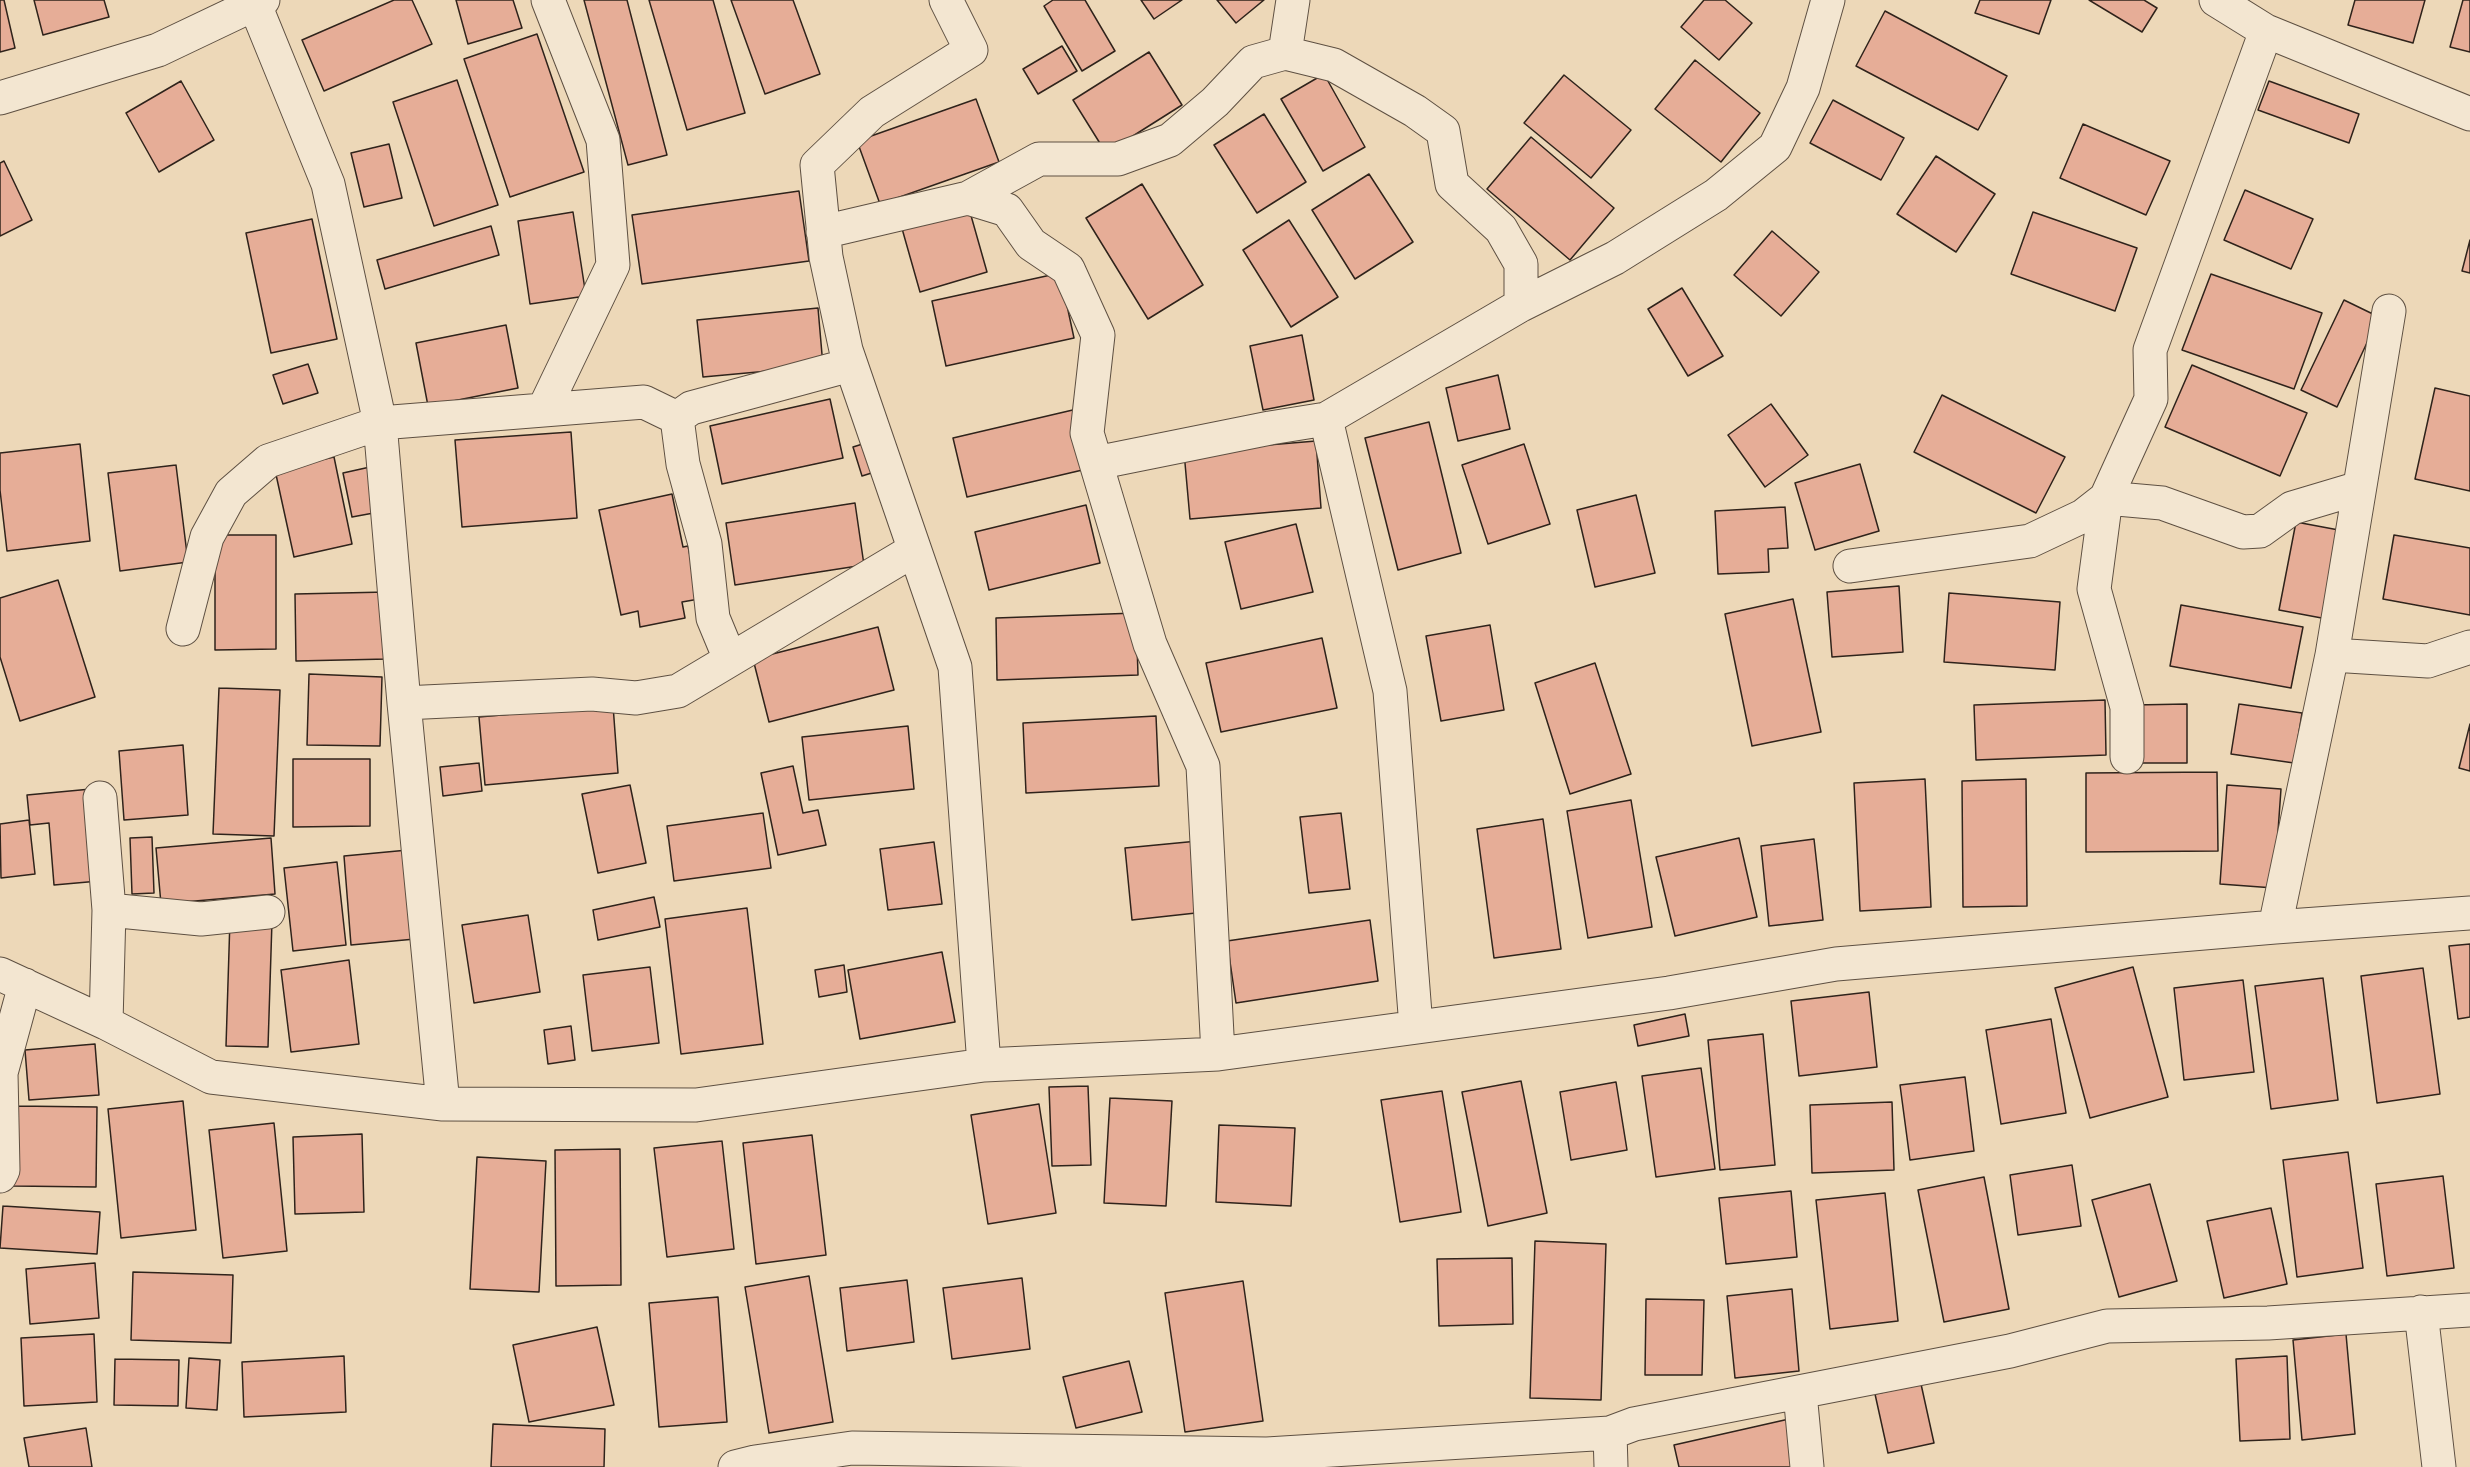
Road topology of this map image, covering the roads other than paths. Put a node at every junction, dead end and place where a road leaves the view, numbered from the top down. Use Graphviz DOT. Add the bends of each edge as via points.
graph roads {
  1 [pos="548,0"];
  2 [pos="946,0"];
  3 [pos="1293,0"];
  4 [pos="1828,0"];
  5 [pos="2216,0"];
  6 [pos="257,1"];
  7 [pos="2266,31"];
  8 [pos="1285,53"];
  9 [pos="0,98"];
  10 [pos="2470,114"];
  11 [pos="969,198"];
  12 [pos="824,232"];
  13 [pos="1521,305"];
  14 [pos="2389,311"];
  15 [pos="850,365"];
  16 [pos="544,410"];
  17 [pos="677,418"];
  18 [pos="1326,419"];
  19 [pos="380,423"];
  20 [pos="2125,454"];
  21 [pos="1096,463"];
  22 [pos="2359,488"];
  23 [pos="2106,498"];
  24 [pos="2162,503"];
  25 [pos="914,550"];
  26 [pos="1850,566"];
  27 [pos="183,629"];
  28 [pos="2470,647"];
  29 [pos="2332,655"];
  30 [pos="730,659"];
  31 [pos="404,703"];
  32 [pos="2127,757"];
  33 [pos="100,798"];
  34 [pos="109,910"];
  35 [pos="268,912"];
  36 [pos="2470,913"];
  37 [pos="2275,927"];
  38 [pos="12,980"];
  39 [pos="106,1023"];
  40 [pos="1416,1027"];
  41 [pos="1218,1054"];
  42 [pos="984,1065"];
  43 [pos="443,1104"];
  44 [pos="0,1176"];
  45 [pos="2470,1310"];
  46 [pos="2421,1312"];
  47 [pos="1800,1393"];
  48 [pos="1610,1433"];
  49 [pos="735,1467"];
  50 [pos="1611,1467"];
  51 [pos="1807,1467"];
  52 [pos="2439,1467"];
  1 -- 16 [label="street" via="603,140 613,265"];
  2 -- 12 [label="street" via="971,50 872,112 817,165"];
  3 -- 8 [label="street"];
  4 -- 13 [label="street" via="1803,88 1775,147 1716,195 1662,229 1615,258"];
  5 -- 7 [label="street"];
  6 -- 9 [label="street" via="158,50"];
  6 -- 19 [label="street" via="328,184"];
  7 -- 10 [label="street"];
  7 -- 20 [label="street" via="2150,350 2151,399"];
  8 -- 11 [label="street" via="1253,62 1215,102 1170,140 1118,159 1039,159"];
  8 -- 13 [label="street" via="1334,65 1443,131 1452,184 1501,230 1521,264"];
  11 -- 12 [label="street"];
  11 -- 21 [label="street" via="1006,210 1031,244 1068,269 1098,334 1087,433"];
  12 -- 15 [label="street"];
  13 -- 18 [label="street"];
  14 -- 22 [label="street"];
  15 -- 17 [label="street" via="691,408"];
  15 -- 25 [label="street"];
  16 -- 17 [label="street" via="644,402"];
  16 -- 19 [label="street"];
  17 -- 30 [label="street" via="683,465 705,544 713,618"];
  18 -- 21 [label="street"];
  18 -- 40 [label="street" via="1390,691"];
  19 -- 27 [label="street" via="268,461 231,493 207,537"];
  19 -- 31 [label="street"];
  20 -- 23 [label="street"];
  20 -- 24 [label="street"];
  21 -- 41 [label="street" via="1150,644 1203,766"];
  22 -- 24 [label="street" via="2292,508 2260,531 2243,532"];
  22 -- 29 [label="street"];
  23 -- 24 [label="street"];
  23 -- 26 [label="street" via="2082,516 2030,541"];
  23 -- 32 [label="street" via="2094,589 2127,707"];
  25 -- 30 [label="street"];
  25 -- 42 [label="street" via="955,667"];
  28 -- 29 [label="street" via="2428,661"];
  29 -- 37 [label="street"];
  30 -- 31 [label="street" via="678,691 636,698 592,694"];
  31 -- 43 [label="street"];
  33 -- 34 [label="street"];
  34 -- 35 [label="street" via="201,919"];
  34 -- 39 [label="street"];
  36 -- 37 [label="street"];
  37 -- 40 [label="street" via="1836,964 1669,993"];
  38 -- 39 [label="street"];
  38 -- 44 [label="street" via="2,1073"];
  39 -- 43 [label="street" via="211,1077"];
  40 -- 41 [label="street"];
  41 -- 42 [label="street"];
  42 -- 43 [label="street" via="696,1105"];
  45 -- 46 [label="street"];
  46 -- 47 [label="street" via="2268,1323 2107,1326 2010,1351"];
  46 -- 52 [label="street"];
  47 -- 48 [label="street" via="1634,1424"];
  47 -- 51 [label="street"];
  48 -- 49 [label="street" via="1267,1454 852,1448"];
  48 -- 50 [label="street"];
}
